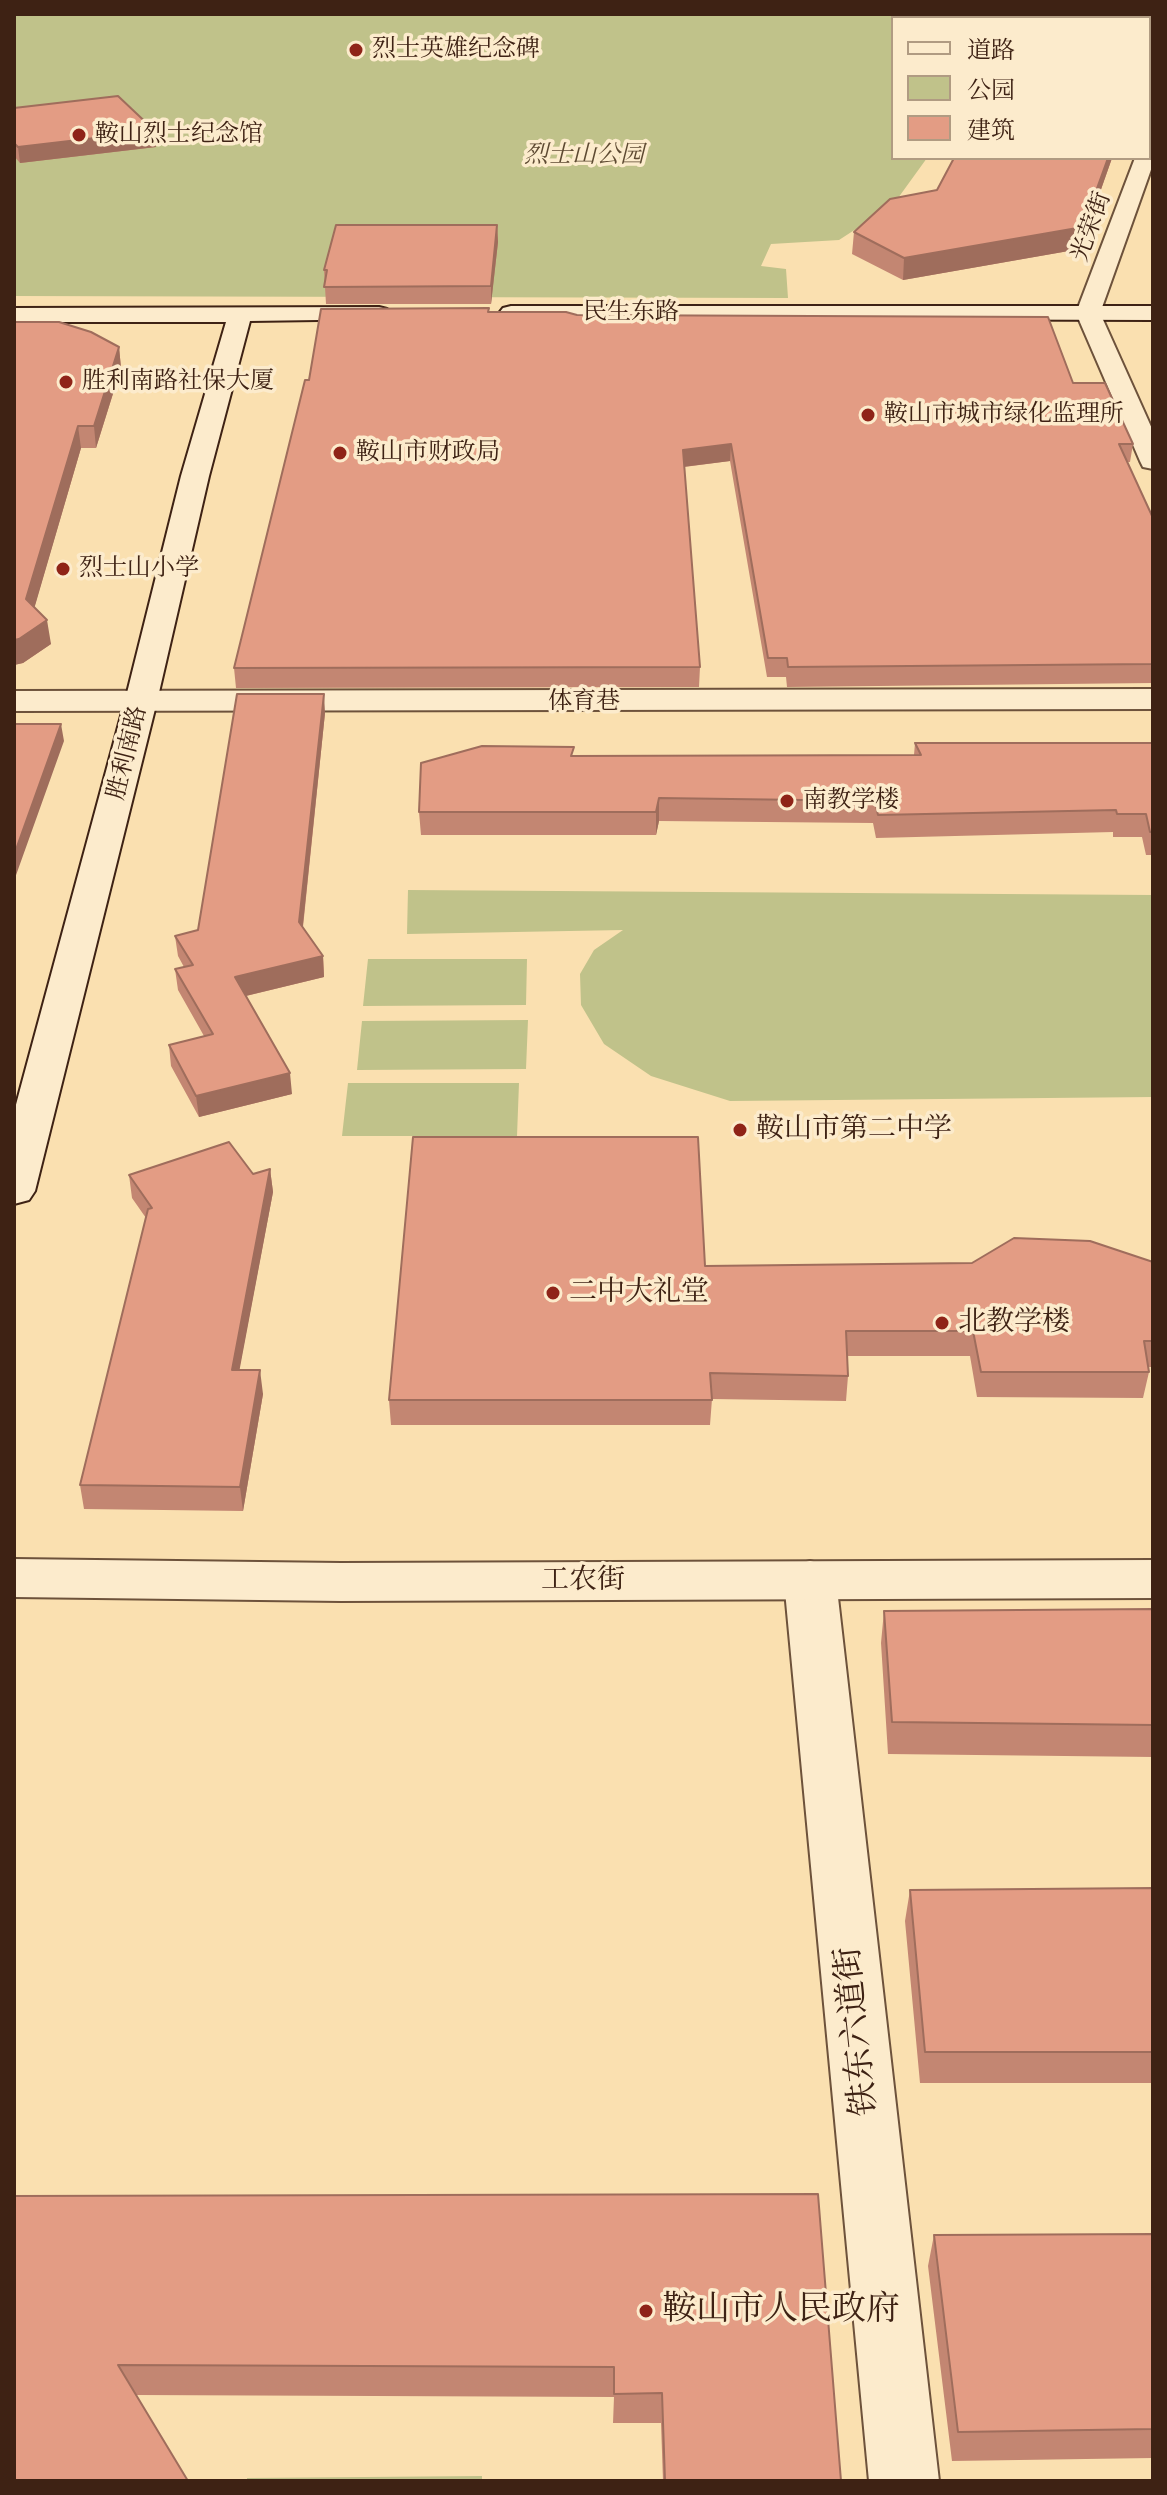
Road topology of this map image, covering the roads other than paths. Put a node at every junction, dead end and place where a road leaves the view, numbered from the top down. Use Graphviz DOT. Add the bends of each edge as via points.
graph roads {
  1 [pos="1144,160"];
  2 [pos="494,313"];
  3 [pos="1088,313"];
  4 [pos="1153,313"];
  5 [pos="403,314"];
  6 [pos="14,315"];
  7 [pos="240,315"];
  8 [pos="1153,461"];
  9 [pos="1153,699"];
  10 [pos="14,701"];
  11 [pos="141,701"];
  12 [pos="14,1191"];
  13 [pos="14,1578"];
  14 [pos="1153,1579"];
  15 [pos="810,1580"];
  16 [pos="904,2481"];
  1 -- 3 [label="street, 光荣街"];
  2 -- 3 [label="street, 民生东路"];
  3 -- 4 [label="street, 民生东路"];
  3 -- 8 [label="street"];
  5 -- 7 [label="street"];
  6 -- 7 [label="street"];
  7 -- 11 [label="street, 胜利南路"];
  9 -- 11 [label="street, 体育巷"];
  10 -- 11 [label="street, 体育巷"];
  11 -- 12 [label="street, 胜利南路"];
  13 -- 15 [label="street, 工农街"];
  14 -- 15 [label="street, 工农街"];
  15 -- 16 [label="street, 铁东六道街"];
}
